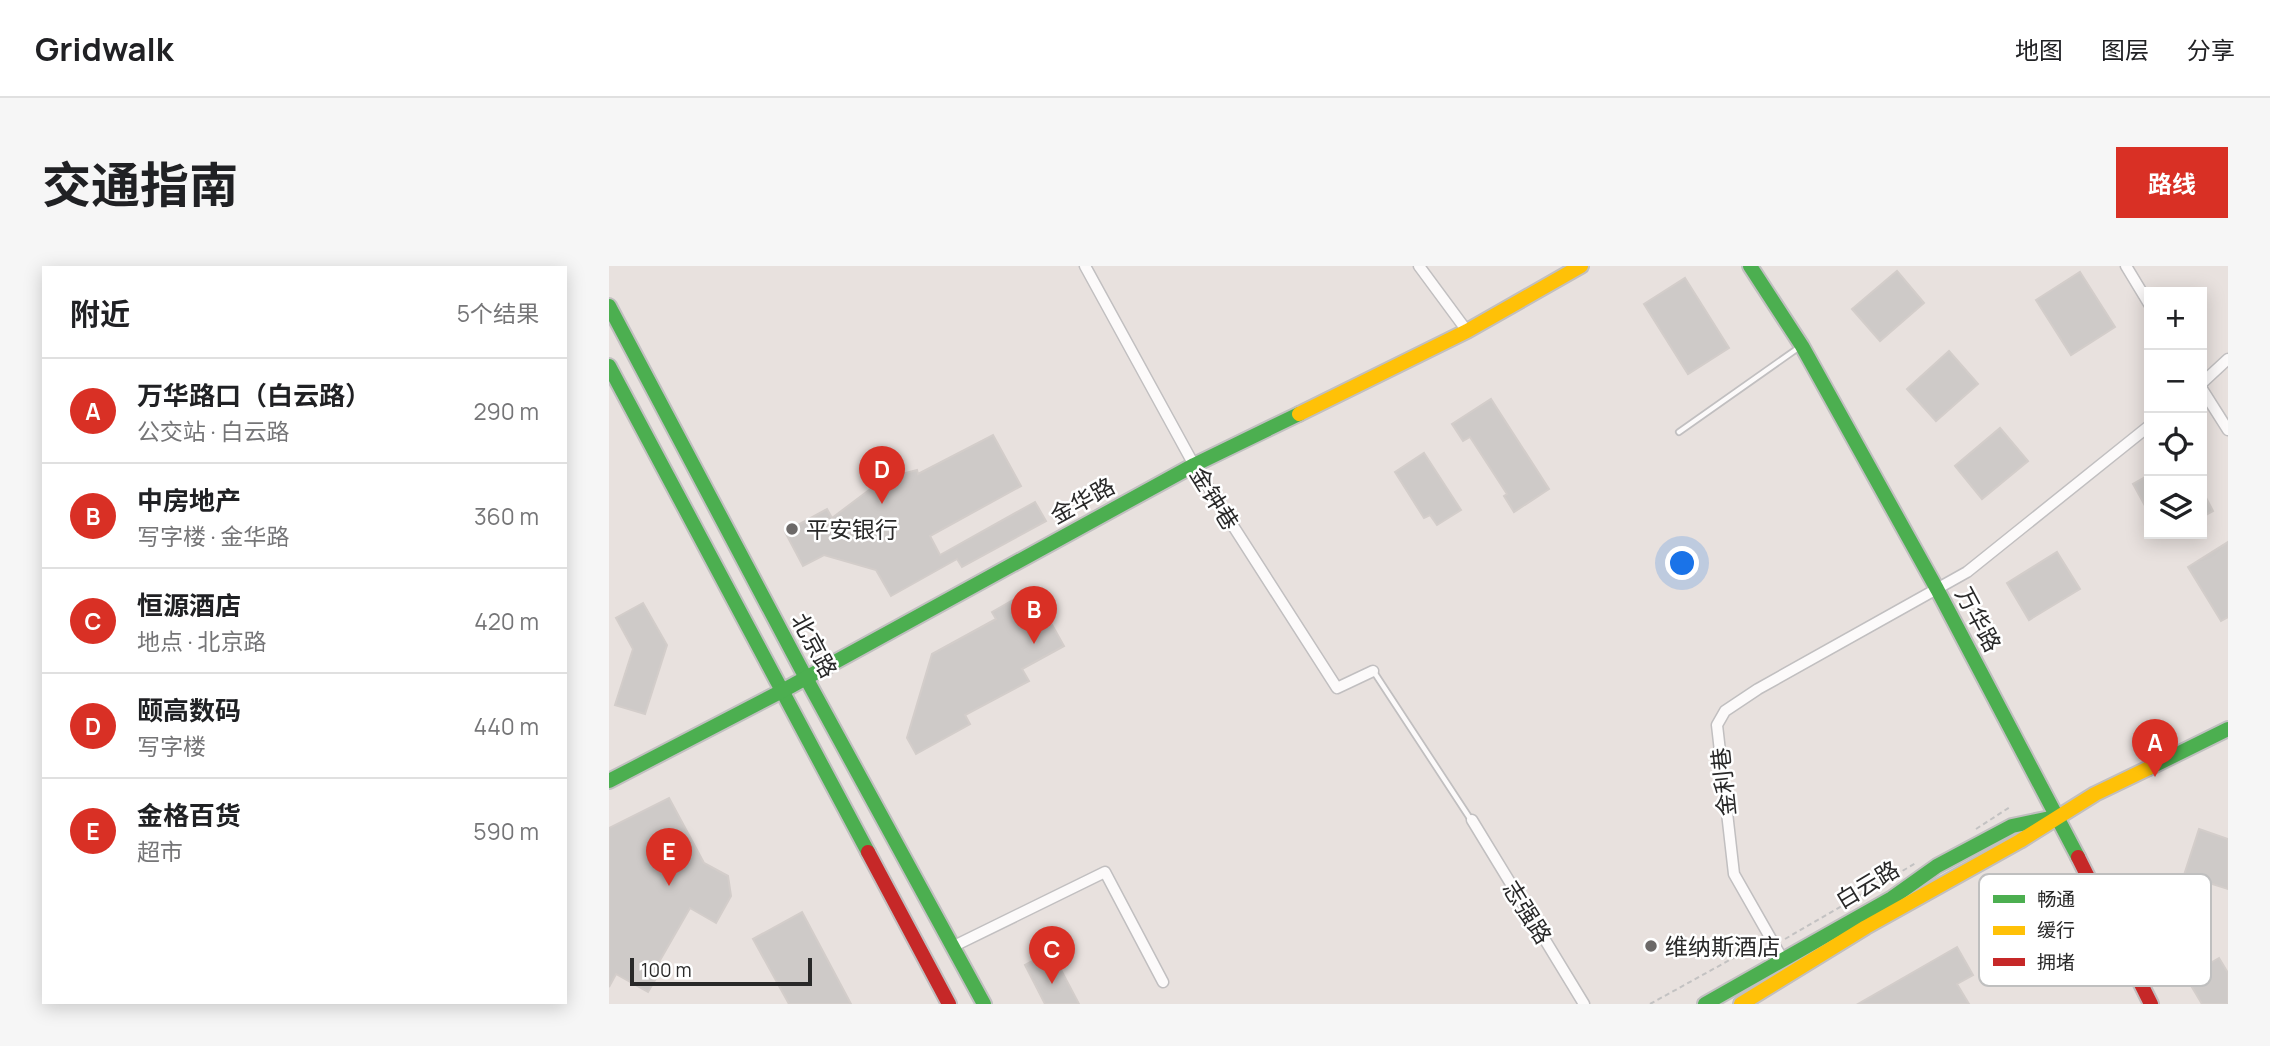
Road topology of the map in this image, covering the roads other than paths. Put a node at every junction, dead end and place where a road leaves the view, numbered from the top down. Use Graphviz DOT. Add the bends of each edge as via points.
graph roads {
  1 [pos="1085,266"];
  2 [pos="1419,266"];
  3 [pos="1581,266"];
  4 [pos="1750,266"];
  5 [pos="2126,266"];
  6 [pos="2144,296"];
  7 [pos="609,306"];
  8 [pos="1467,331"];
  9 [pos="1802,346"];
  10 [pos="2228,359"];
  11 [pos="609,366"];
  12 [pos="2207,378"];
  13 [pos="2207,396"];
  14 [pos="2144,430"];
  15 [pos="2228,430"];
  16 [pos="1679,432"];
  17 [pos="1193,465"];
  18 [pos="1937,589"];
  19 [pos="1373,671"];
  20 [pos="806,678"];
  21 [pos="784,690"];
  22 [pos="2228,729"];
  23 [pos="609,781"];
  24 [pos="2058,817"];
  25 [pos="1472,820"];
  26 [pos="2086,874"];
  27 [pos="952,947"];
  28 [pos="1783,960"];
  29 [pos="1163,982"];
  30 [pos="2142,986"];
  31 [pos="949,1004"];
  32 [pos="984,1004"];
  33 [pos="1584,1004"];
  34 [pos="1705,1004"];
  35 [pos="1741,1004"];
  36 [pos="2151,1004"];
  1 -- 17 [label="street, 金钟巷"];
  2 -- 8 [label="street"];
  3 -- 8 [label="main road, 金华路"];
  4 -- 9 [label="main road, 万华路"];
  5 -- 6 [label="street"];
  7 -- 20 [label="main road, 北京路"];
  8 -- 17 [label="main road, 金华路"];
  9 -- 16 [label="lane"];
  9 -- 18 [label="main road, 万华路"];
  10 -- 12 [label="street"];
  11 -- 21 [label="main road"];
  13 -- 15 [label="street"];
  14 -- 18 [label="street" via="1967,572"];
  17 -- 19 [label="street, 金钟巷" via="1337,688"];
  17 -- 20 [label="main road, 金华路"];
  18 -- 24 [label="main road, 万华路"];
  18 -- 28 [label="street, 金利巷" via="1758,689 1725,711 1717,724 1734,874"];
  19 -- 25 [label="lane"];
  20 -- 21 [label="main road, 金华路"];
  20 -- 27 [label="main road, 北京路"];
  21 -- 23 [label="main road, 金华路"];
  21 -- 31 [label="main road"];
  22 -- 24 [label="main road, 白云路"];
  24 -- 26 [label="main road, 万华路"];
  24 -- 28 [label="main road, 白云路" via="2012,826"];
  24 -- 35 [label="main road, 白云路"];
  25 -- 33 [label="street, 志强路"];
  27 -- 29 [label="street" via="1105,872"];
  27 -- 32 [label="main road, 北京路"];
  28 -- 34 [label="main road, 白云路"];
  30 -- 36 [label="main road, 万华路"];
}
